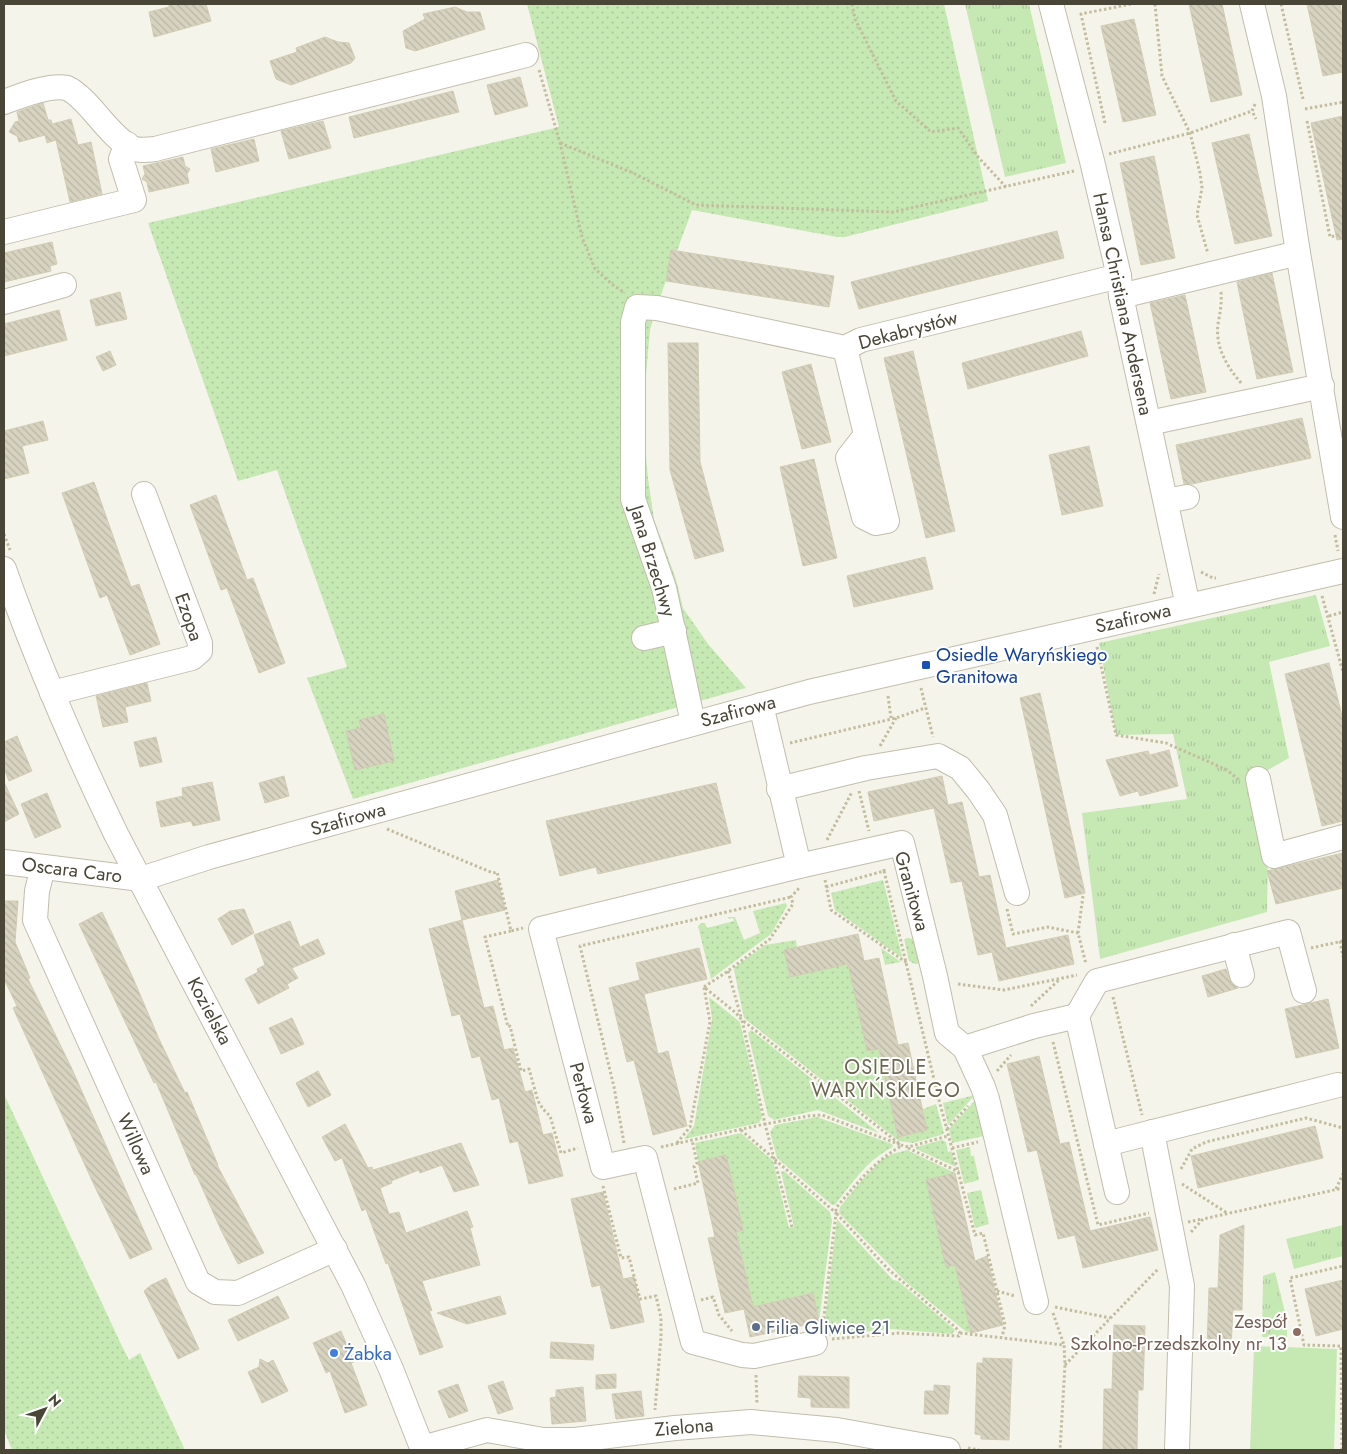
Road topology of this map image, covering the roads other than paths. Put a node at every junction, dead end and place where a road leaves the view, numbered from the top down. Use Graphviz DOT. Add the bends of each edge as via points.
graph roads {
  1 [pos="1052,4"];
  2 [pos="1252,4"];
  3 [pos="526,55"];
  4 [pos="4,102"];
  5 [pos="128,144"];
  6 [pos="4,232"];
  7 [pos="1298,253"];
  8 [pos="64,285"];
  9 [pos="1120,286"];
  10 [pos="4,302"];
  11 [pos="637,307"];
  12 [pos="845,348"];
  13 [pos="1322,386"];
  14 [pos="1149,423"];
  15 [pos="866,435"];
  16 [pos="144,494"];
  17 [pos="1343,517"];
  18 [pos="1336,562"];
  19 [pos="4,568"];
  20 [pos="1188,606"];
  21 [pos="674,631"];
  22 [pos="644,638"];
  23 [pos="52,693"];
  24 [pos="761,705"];
  25 [pos="693,723"];
  26 [pos="1250,781"];
  27 [pos="779,789"];
  28 [pos="1343,837"];
  29 [pos="4,862"];
  30 [pos="43,867"];
  31 [pos="802,874"];
  32 [pos="141,879"];
  33 [pos="1017,893"];
  34 [pos="1234,945"];
  35 [pos="1242,975"];
  36 [pos="1304,991"];
  37 [pos="1077,1016"];
  38 [pos="965,1048"];
  39 [pos="1338,1085"];
  40 [pos="1148,1127"];
  41 [pos="1106,1144"];
  42 [pos="1117,1192"];
  43 [pos="335,1250"];
  44 [pos="1034,1302"];
  45 [pos="822,1338"];
  46 [pos="859,1442"];
  47 [pos="422,1449"];
  48 [pos="948,1450"];
  49 [pos="1178,1450"];
  1 -- 9 [label="street, Hansa Christiana Andersena"];
  2 -- 7 [label="street" via="1274,96"];
  3 -- 5 [label="street" via="154,149 142,150"];
  4 -- 5 [label="street" via="32,92 67,88"];
  5 -- 6 [label="street" via="121,159 134,200"];
  7 -- 9 [label="street, Dekabrystów"];
  7 -- 13 [label="street"];
  8 -- 10 [label="street"];
  9 -- 12 [label="street, Dekabrystów" via="861,340"];
  9 -- 14 [label="street, Hansa Christiana Andersena"];
  11 -- 12 [label="street, Dekabrystów" via="657,308"];
  11 -- 21 [label="street, Jana Brzechwy" via="632,349 633,499 664,588"];
  12 -- 15 [label="street"];
  13 -- 14 [label="street"];
  13 -- 17 [label="street" via="1328,465"];
  14 -- 20 [label="street, Hansa Christiana Andersena" via="1176,499"];
  16 -- 23 [label="street, Ezopa" via="200,650 192,658"];
  18 -- 20 [label="street, Szafirowa"];
  19 -- 23 [label="street, Kozielska"];
  20 -- 24 [label="street, Szafirowa"];
  21 -- 22 [label="street"];
  21 -- 25 [label="street, Jana Brzechwy"];
  23 -- 32 [label="street, Kozielska" via="116,834"];
  24 -- 25 [label="street, Szafirowa"];
  24 -- 27 [label="street"];
  25 -- 32 [label="street, Szafirowa" via="209,857"];
  26 -- 28 [label="street" via="1274,856"];
  27 -- 31 [label="street"];
  27 -- 33 [label="street" via="866,768 938,756 960,768 995,815"];
  29 -- 30 [label="street, Oscara Caro"];
  30 -- 32 [label="street, Oscara Caro"];
  30 -- 43 [label="street, Willowa" via="35,920 198,1282 215,1292 238,1293"];
  31 -- 38 [label="street, Granitowa" via="902,843 947,1033"];
  31 -- 45 [label="street, Perłowa" via="541,929 603,1167 645,1158 693,1342 754,1356"];
  32 -- 43 [label="street, Kozielska"];
  34 -- 35 [label="street"];
  34 -- 36 [label="street" via="1288,932"];
  34 -- 37 [label="street" via="1097,981"];
  37 -- 38 [label="street"];
  37 -- 41 [label="street"];
  38 -- 44 [label="street, Granitowa" via="987,1099"];
  39 -- 40 [label="street"];
  40 -- 41 [label="street"];
  40 -- 49 [label="street" via="1182,1286"];
  41 -- 42 [label="street"];
  43 -- 47 [label="street, Kozielska" via="387,1360"];
  46 -- 47 [label="street, Zielona" via="837,1430 751,1422 575,1440 543,1440 487,1430"];
  46 -- 48 [label="street, Zielona"];
}
